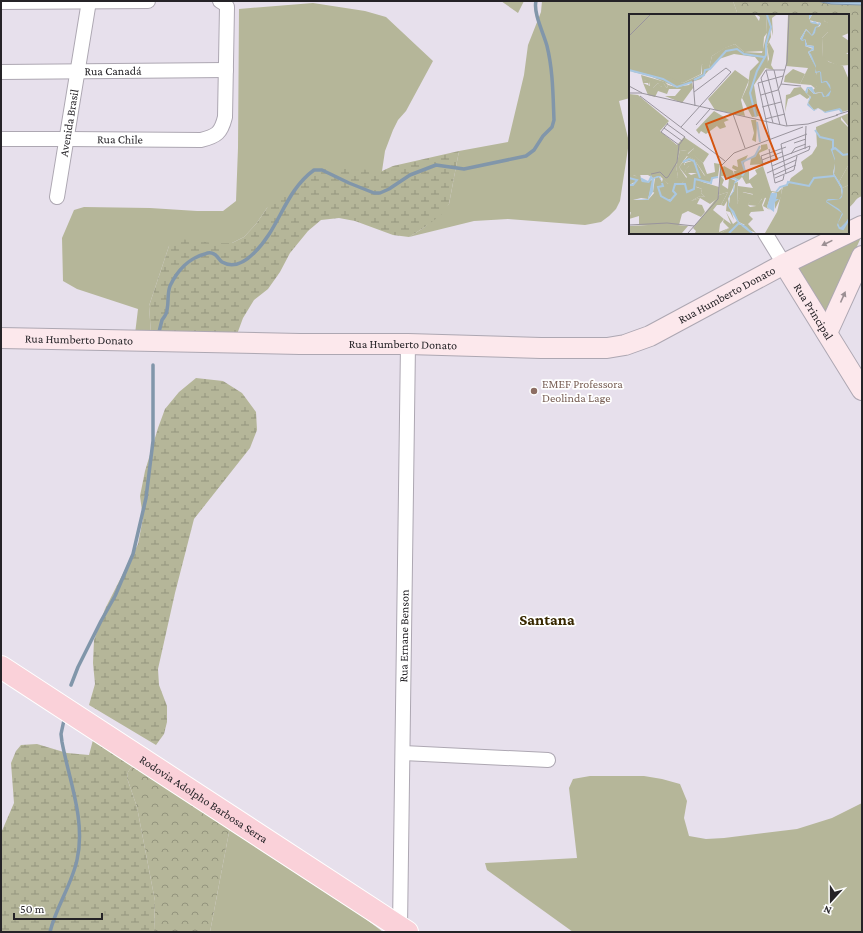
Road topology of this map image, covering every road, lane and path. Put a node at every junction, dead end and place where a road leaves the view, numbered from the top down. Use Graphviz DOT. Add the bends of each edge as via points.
graph roads {
  1 [pos="89,1"];
  2 [pos="148,1"];
  3 [pos="220,1"];
  4 [pos="1,2"];
  5 [pos="226,70"];
  6 [pos="77,71"];
  7 [pos="1,72"];
  8 [pos="1,139"];
  9 [pos="67,139"];
  10 [pos="57,197"];
  11 [pos="862,226"];
  12 [pos="849,232"];
  13 [pos="766,234"];
  14 [pos="846,234"];
  15 [pos="862,256"];
  16 [pos="784,264"];
  17 [pos="828,333"];
  18 [pos="1,338"];
  19 [pos="408,344"];
  20 [pos="862,390"];
  21 [pos="1,666"];
  22 [pos="403,753"];
  23 [pos="548,760"];
  24 [pos="404,930"];
  1 -- 2 [label="street"];
  1 -- 4 [label="street"];
  1 -- 6 [label="street, Avenida Brasil"];
  3 -- 5 [label="street" via="227,7"];
  5 -- 6 [label="street, Rua Canadá"];
  5 -- 9 [label="street, Rua Chile" via="223,127 212,137 201,140"];
  6 -- 7 [label="street, Rua Canadá"];
  6 -- 9 [label="street, Avenida Brasil"];
  8 -- 9 [label="street, Rua Chile"];
  9 -- 10 [label="street, Avenida Brasil"];
  11 -- 12 [label="main road, Rua Humberto Donato, one-way"];
  13 -- 16 [label="street, Rua Principal"];
  14 -- 16 [label="main road, Rua Humberto Donato, one-way"];
  17 -- 15 [label="main road, one-way"];
  16 -- 17 [label="main road, Rua Principal"];
  16 -- 19 [label="main road, Rua Humberto Donato" via="650,336 625,345 592,349"];
  17 -- 20 [label="main road, Rua Principal"];
  18 -- 19 [label="main road, Rua Humberto Donato"];
  19 -- 22 [label="street, Rua Ernane Benson"];
  21 -- 24 [label="main road, Rodovia Adolpho Barbosa Serra"];
  22 -- 23 [label="street"];
  22 -- 24 [label="street, Rua Ernane Benson"];
}
